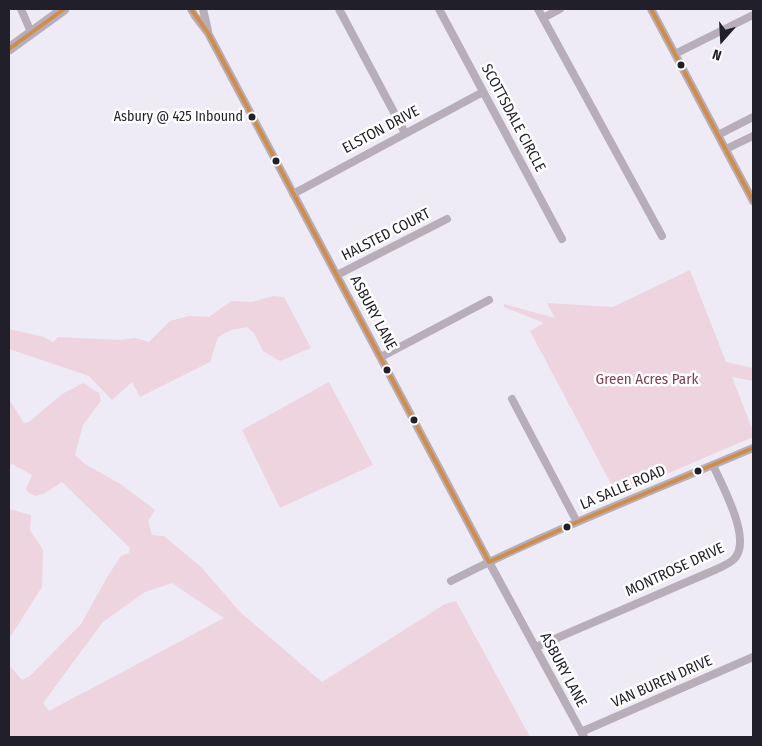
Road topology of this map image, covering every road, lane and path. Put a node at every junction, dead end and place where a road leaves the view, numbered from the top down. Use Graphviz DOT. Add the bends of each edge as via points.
graph roads {
  1 [pos="21,9"];
  2 [pos="64,9"];
  3 [pos="191,9"];
  4 [pos="203,9"];
  5 [pos="339,9"];
  6 [pos="440,9"];
  7 [pos="538,9"];
  8 [pos="560,9"];
  9 [pos="652,9"];
  10 [pos="753,16"];
  11 [pos="543,18"];
  12 [pos="31,32"];
  13 [pos="208,33"];
  14 [pos="9,49"];
  15 [pos="675,54"];
  16 [pos="483,92"];
  17 [pos="753,117"];
  18 [pos="405,133"];
  19 [pos="718,135"];
  20 [pos="753,136"];
  21 [pos="726,149"];
  22 [pos="293,194"];
  23 [pos="753,201"];
  24 [pos="447,219"];
  25 [pos="662,236"];
  26 [pos="562,239"];
  27 [pos="337,275"];
  28 [pos="489,300"];
  29 [pos="381,357"];
  30 [pos="512,399"];
  31 [pos="753,448"];
  32 [pos="713,465"];
  33 [pos="577,522"];
  34 [pos="489,562"];
  35 [pos="451,581"];
  36 [pos="536,647"];
  37 [pos="753,657"];
  38 [pos="582,735"];
  1 -- 12 [label="street"];
  2 -- 12 [label="main road"];
  3 -- 13 [label="street, ASBURY LANE"];
  4 -- 13 [label="street, ASBURY LANE"];
  5 -- 18 [label="street"];
  6 -- 16 [label="street, SCOTTSDALE CIRCLE"];
  7 -- 11 [label="street"];
  8 -- 11 [label="street"];
  9 -- 15 [label="street"];
  10 -- 15 [label="street"];
  11 -- 25 [label="street"];
  12 -- 14 [label="main road"];
  13 -- 22 [label="street, ASBURY LANE"];
  15 -- 19 [label="street"];
  16 -- 18 [label="street, ELSTON DRIVE"];
  16 -- 26 [label="street, SCOTTSDALE CIRCLE"];
  17 -- 19 [label="street"];
  18 -- 22 [label="street, ELSTON DRIVE"];
  19 -- 21 [label="street"];
  20 -- 21 [label="street"];
  21 -- 23 [label="street"];
  22 -- 27 [label="street, ASBURY LANE"];
  24 -- 27 [label="street, HALSTED COURT"];
  27 -- 29 [label="street, ASBURY LANE"];
  28 -- 29 [label="street"];
  29 -- 34 [label="street, ASBURY LANE"];
  30 -- 33 [label="street"];
  31 -- 32 [label="street, LA SALLE ROAD"];
  32 -- 33 [label="street, LA SALLE ROAD"];
  32 -- 36 [label="street, MONTROSE DRIVE" via="738,521 740,548 734,559"];
  33 -- 34 [label="street, LA SALLE ROAD"];
  34 -- 35 [label="street, LA SALLE ROAD"];
  34 -- 36 [label="street, ASBURY LANE"];
  36 -- 38 [label="street, ASBURY LANE"];
  37 -- 38 [label="street, VAN BUREN DRIVE"];
}
